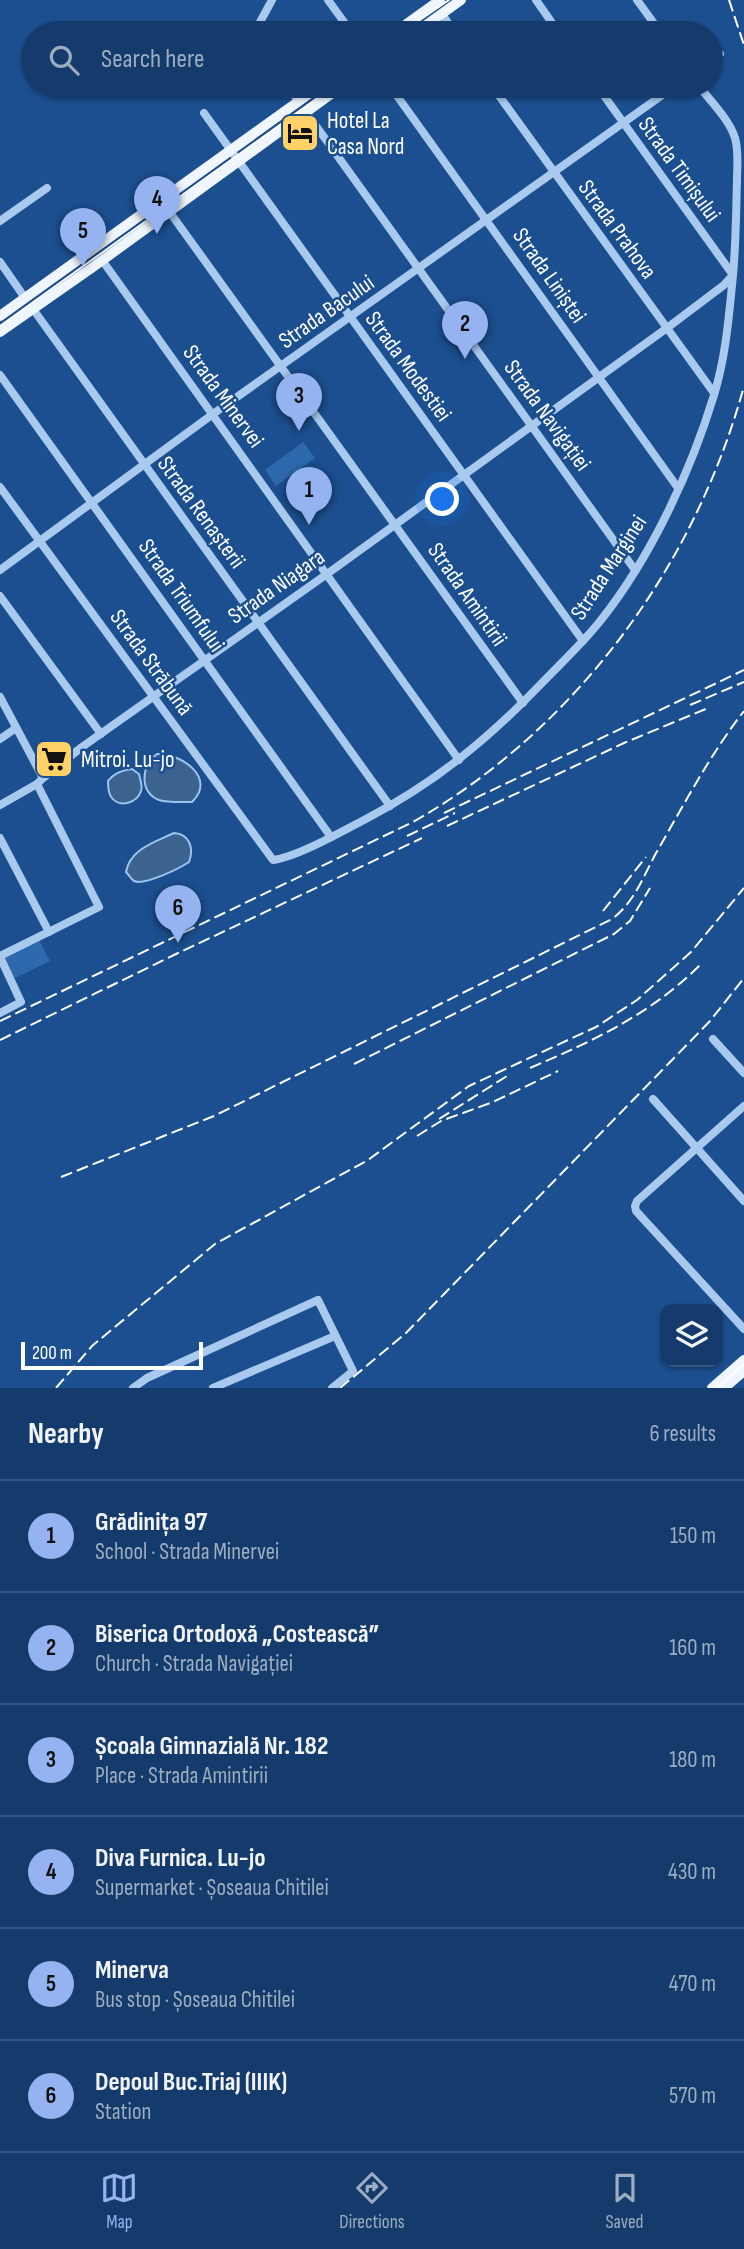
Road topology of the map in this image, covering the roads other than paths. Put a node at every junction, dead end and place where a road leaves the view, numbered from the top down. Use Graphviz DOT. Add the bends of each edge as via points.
graph roads {
  1 [pos="272,0"];
  2 [pos="328,0"];
  3 [pos="461,0"];
  4 [pos="536,0"];
  5 [pos="637,0"];
  6 [pos="436,1"];
  7 [pos="442,14"];
  8 [pos="261,21"];
  9 [pos="343,21"];
  10 [pos="410,21"];
  11 [pos="432,21"];
  12 [pos="447,21"];
  13 [pos="551,21"];
  14 [pos="652,21"];
  15 [pos="297,98"];
  16 [pos="303,98"];
  17 [pos="325,98"];
  18 [pos="399,98"];
  19 [pos="501,98"];
  20 [pos="605,98"];
  21 [pos="658,98"];
  22 [pos="708,98"];
  23 [pos="299,101"];
  24 [pos="306,112"];
  25 [pos="204,113"];
  26 [pos="623,123"];
  27 [pos="234,155"];
  28 [pos="554,172"];
  29 [pos="47,188"];
  30 [pos="162,200"];
  31 [pos="169,210"];
  32 [pos="487,220"];
  33 [pos="0,222"];
  34 [pos="102,260"];
  35 [pos="0,262"];
  36 [pos="419,268"];
  37 [pos="733,275"];
  38 [pos="26,298"];
  39 [pos="33,309"];
  40 [pos="0,316"];
  41 [pos="350,318"];
  42 [pos="667,328"];
  43 [pos="0,332"];
  44 [pos="281,366"];
  45 [pos="0,375"];
  46 [pos="599,376"];
  47 [pos="715,393"];
  48 [pos="213,414"];
  49 [pos="531,425"];
  50 [pos="144,464"];
  51 [pos="464,474"];
  52 [pos="0,487"];
  53 [pos="678,488"];
  54 [pos="93,503"];
  55 [pos="395,524"];
  56 [pos="39,542"];
  57 [pos="0,570"];
  58 [pos="635,570"];
  59 [pos="327,574"];
  60 [pos="0,596"];
  61 [pos="258,622"];
  62 [pos="583,641"];
  63 [pos="205,660"];
  64 [pos="0,697"];
  65 [pos="153,697"];
  66 [pos="523,703"];
  67 [pos="16,728"];
  68 [pos="101,734"];
  69 [pos="0,739"];
  70 [pos="459,760"];
  71 [pos="40,781"];
  72 [pos="0,806"];
  73 [pos="390,806"];
  74 [pos="331,837"];
  75 [pos="0,838"];
  76 [pos="273,860"];
  77 [pos="49,932"];
  78 [pos="0,957"];
  79 [pos="0,1013"];
  80 [pos="713,1039"];
  81 [pos="744,1073"];
  82 [pos="653,1100"];
  83 [pos="744,1106"];
  84 [pos="697,1147"];
  85 [pos="744,1201"];
  86 [pos="744,1329"];
  87 [pos="335,1336"];
  88 [pos="744,1360"];
  89 [pos="744,1371"];
  90 [pos="133,1388"];
  91 [pos="213,1388"];
  92 [pos="332,1388"];
  93 [pos="712,1388"];
  94 [pos="724,1388"];
  1 -- 8 [label="street"];
  2 -- 9 [label="street"];
  3 -- 7 [label="main road"];
  4 -- 13 [label="street"];
  5 -- 14 [label="street"];
  6 -- 10 [label="main road"];
  7 -- 11 [label="main road"];
  7 -- 12 [label="street"];
  15 -- 23 [label="street"];
  16 -- 23 [label="main road"];
  17 -- 24 [label="main road"];
  18 -- 32 [label="street, Strada Liniștei"];
  19 -- 28 [label="street, Strada Prahova"];
  20 -- 26 [label="street, Strada Timișului"];
  21 -- 26 [label="street, Strada Bacului"];
  22 -- 37 [label="street, Strada Marginei" via="736,141"];
  23 -- 27 [label="main road"];
  24 -- 27 [label="main road"];
  24 -- 36 [label="street, Strada Navigației"];
  25 -- 27 [label="street, Strada Modestiei"];
  26 -- 28 [label="street, Strada Bacului"];
  26 -- 37 [label="street, Strada Timișului"];
  27 -- 30 [label="main road"];
  27 -- 31 [label="main road"];
  27 -- 41 [label="street, Strada Modestiei"];
  28 -- 32 [label="street, Strada Bacului"];
  28 -- 42 [label="street, Strada Prahova"];
  29 -- 33 [label="street"];
  30 -- 31 [label="street, Strada Amintirii"];
  30 -- 38 [label="main road"];
  31 -- 34 [label="main road"];
  31 -- 44 [label="street, Strada Amintirii"];
  32 -- 36 [label="street, Strada Bacului"];
  32 -- 46 [label="street, Strada Liniștei"];
  34 -- 39 [label="main road"];
  34 -- 48 [label="street, Strada Minervei"];
  35 -- 38 [label="street"];
  36 -- 41 [label="street, Strada Bacului"];
  36 -- 49 [label="street, Strada Navigației"];
  37 -- 42 [label="street, Strada Niagara"];
  37 -- 47 [label="street, Strada Marginei"];
  38 -- 40 [label="main road"];
  39 -- 43 [label="main road"];
  39 -- 50 [label="street, Strada Renașterii"];
  41 -- 44 [label="street, Strada Bacului"];
  41 -- 51 [label="street, Strada Modestiei"];
  42 -- 46 [label="street, Strada Niagara"];
  42 -- 47 [label="street, Strada Prahova"];
  44 -- 48 [label="street, Strada Bacului"];
  44 -- 55 [label="street, Strada Amintirii"];
  45 -- 54 [label="street, Strada Triumfului"];
  46 -- 49 [label="street, Strada Niagara"];
  46 -- 53 [label="street, Strada Liniștei"];
  47 -- 53 [label="street, Strada Marginei"];
  48 -- 50 [label="street, Strada Bacului"];
  48 -- 59 [label="street, Strada Minervei"];
  49 -- 51 [label="street, Strada Niagara"];
  49 -- 58 [label="street, Strada Navigației"];
  50 -- 54 [label="street, Strada Bacului"];
  50 -- 61 [label="street, Strada Renașterii"];
  51 -- 55 [label="street, Strada Niagara"];
  51 -- 62 [label="street, Strada Modestiei"];
  52 -- 56 [label="street, Strada Străbună"];
  53 -- 58 [label="street, Strada Marginei"];
  54 -- 56 [label="street, Strada Bacului"];
  54 -- 63 [label="street, Strada Triumfului"];
  55 -- 59 [label="street, Strada Niagara"];
  55 -- 66 [label="street, Strada Amintirii"];
  56 -- 57 [label="street, Strada Bacului"];
  56 -- 65 [label="street, Strada Străbună"];
  58 -- 62 [label="street, Strada Marginei"];
  59 -- 61 [label="street, Strada Niagara"];
  59 -- 70 [label="street, Strada Minervei"];
  60 -- 68 [label="street"];
  61 -- 63 [label="street, Strada Niagara"];
  61 -- 73 [label="street, Strada Renașterii"];
  62 -- 66 [label="street, Strada Marginei"];
  63 -- 65 [label="street, Strada Niagara"];
  63 -- 74 [label="street, Strada Triumfului"];
  64 -- 67 [label="street"];
  65 -- 68 [label="street, Strada Niagara"];
  65 -- 76 [label="street, Strada Străbună"];
  66 -- 70 [label="street, Strada Marginei"];
  67 -- 69 [label="street"];
  67 -- 71 [label="street"];
  68 -- 71 [label="street, Strada Niagara"];
  70 -- 73 [label="street, Strada Marginei"];
  71 -- 72 [label="street, Strada Niagara"];
  71 -- 77 [label="street" via="99,907"];
  73 -- 74 [label="street, Strada Marginei"];
  74 -- 76 [label="street, Strada Marginei"];
  75 -- 77 [label="street"];
  77 -- 78 [label="street"];
  78 -- 79 [label="street" via="21,1002"];
  80 -- 81 [label="street"];
  82 -- 84 [label="street"];
  83 -- 84 [label="street"];
  84 -- 85 [label="street"];
  84 -- 86 [label="street" via="637,1201 636,1211"];
  87 -- 90 [label="street" via="318,1300"];
  87 -- 91 [label="street"];
  87 -- 92 [label="street" via="353,1371"];
  88 -- 93 [label="main road"];
  89 -- 94 [label="main road"];
}
